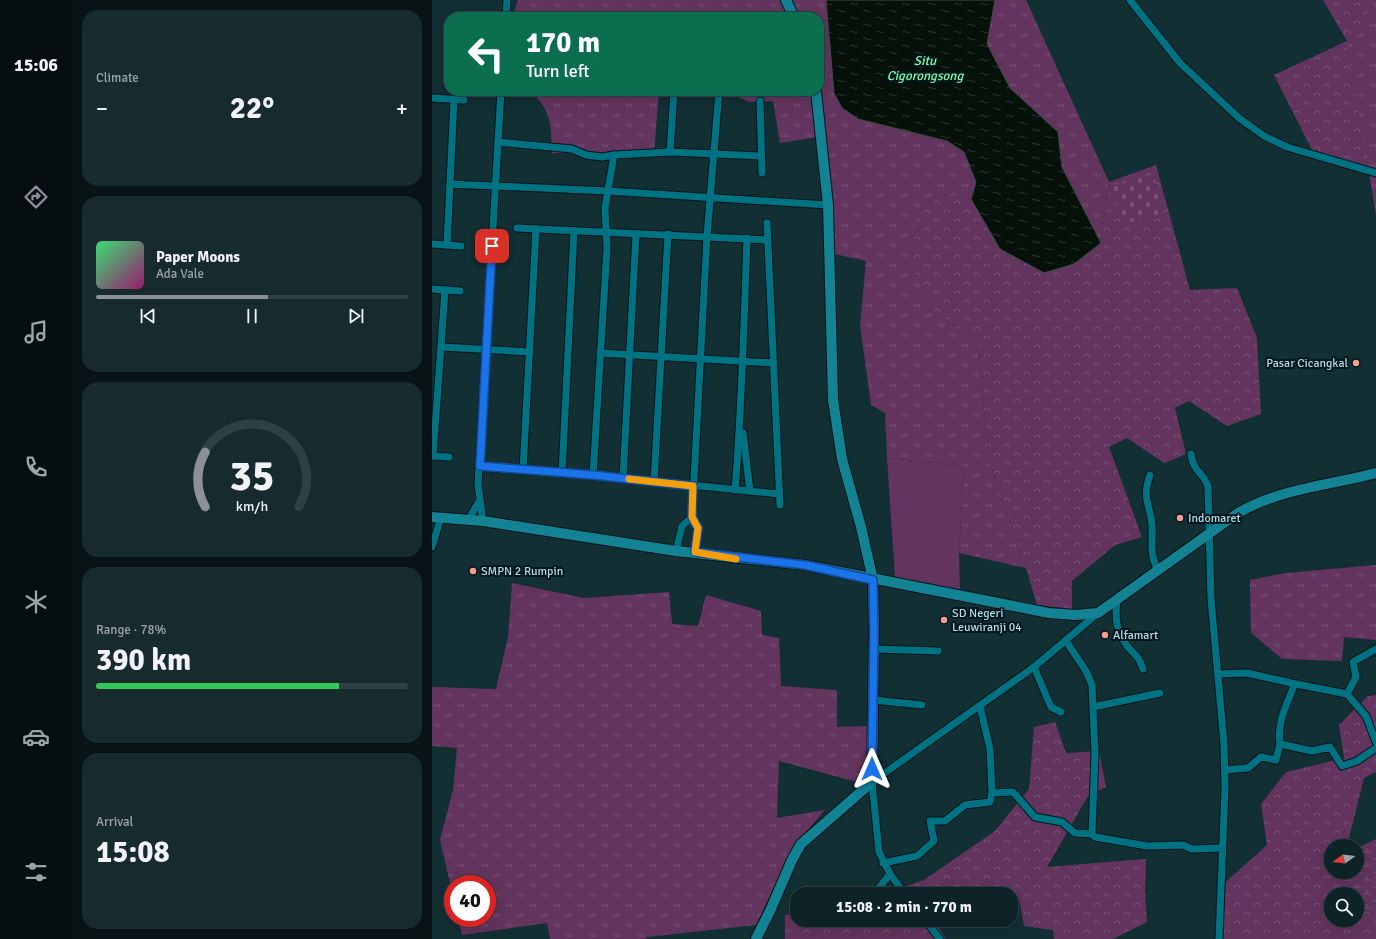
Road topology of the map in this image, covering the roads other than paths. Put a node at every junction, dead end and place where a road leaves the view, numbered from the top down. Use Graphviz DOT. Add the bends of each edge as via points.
graph roads {
  1 [pos="507,0"];
  2 [pos="786,0"];
  3 [pos="1130,0"];
  4 [pos="506,12"];
  5 [pos="792,12"];
  6 [pos="501,96"];
  7 [pos="674,96"];
  8 [pos="719,96"];
  9 [pos="817,96"];
  10 [pos="432,98"];
  11 [pos="454,100"];
  12 [pos="464,100"];
  13 [pos="760,101"];
  14 [pos="498,142"];
  15 [pos="670,152"];
  16 [pos="714,154"];
  17 [pos="614,155"];
  18 [pos="760,156"];
  19 [pos="762,173"];
  20 [pos="1376,173"];
  21 [pos="450,184"];
  22 [pos="496,186"];
  23 [pos="608,191"];
  24 [pos="710,197"];
  25 [pos="828,205"];
  26 [pos="767,223"];
  27 [pos="517,228"];
  28 [pos="536,229"];
  29 [pos="574,231"];
  30 [pos="605,232"];
  31 [pos="636,234"];
  32 [pos="668,234"];
  33 [pos="707,236"];
  34 [pos="747,238"];
  35 [pos="768,240"];
  36 [pos="432,244"];
  37 [pos="447,245"];
  38 [pos="461,246"];
  39 [pos="432,289"];
  40 [pos="445,290"];
  41 [pos="460,291"];
  42 [pos="442,347"];
  43 [pos="487,349"];
  44 [pos="530,352"];
  45 [pos="600,353"];
  46 [pos="629,354"];
  47 [pos="661,356"];
  48 [pos="700,359"];
  49 [pos="741,362"];
  50 [pos="773,363"];
  51 [pos="741,417"];
  52 [pos="1191,454"];
  53 [pos="432,456"];
  54 [pos="449,457"];
  55 [pos="480,466"];
  56 [pos="523,470"];
  57 [pos="562,473"];
  58 [pos="1376,473"];
  59 [pos="593,475"];
  60 [pos="1150,475"];
  61 [pos="622,478"];
  62 [pos="654,482"];
  63 [pos="693,486"];
  64 [pos="735,490"];
  65 [pos="750,491"];
  66 [pos="779,494"];
  67 [pos="479,501"];
  68 [pos="780,505"];
  69 [pos="436,517"];
  70 [pos="692,517"];
  71 [pos="468,519"];
  72 [pos="483,521"];
  73 [pos="1210,533"];
  74 [pos="432,547"];
  75 [pos="676,551"];
  76 [pos="695,552"];
  77 [pos="1158,570"];
  78 [pos="873,580"];
  79 [pos="1117,601"];
  80 [pos="1098,613"];
  81 [pos="1066,641"];
  82 [pos="874,649"];
  83 [pos="1376,649"];
  84 [pos="938,652"];
  85 [pos="1034,667"];
  86 [pos="1143,669"];
  87 [pos="1218,674"];
  88 [pos="1296,684"];
  89 [pos="1160,693"];
  90 [pos="1347,694"];
  91 [pos="873,700"];
  92 [pos="922,704"];
  93 [pos="980,706"];
  94 [pos="1093,707"];
  95 [pos="1061,712"];
  96 [pos="1376,742"];
  97 [pos="1280,744"];
  98 [pos="1376,748"];
  99 [pos="1225,770"];
  100 [pos="872,782"];
  101 [pos="992,793"];
  102 [pos="1092,834"];
  103 [pos="1222,848"];
  104 [pos="883,863"];
  105 [pos="890,874"];
  106 [pos="880,887"];
  107 [pos="900,887"];
  108 [pos="931,927"];
  109 [pos="756,939"];
  110 [pos="940,939"];
  111 [pos="1219,939"];
  1 -- 4 [label="street"];
  2 -- 5 [label="main road"];
  3 -- 20 [label="street" via="1180,63 1239,118 1264,136 1287,147"];
  6 -- 14 [label="street"];
  7 -- 15 [label="street"];
  8 -- 16 [label="street"];
  9 -- 25 [label="main road"];
  10 -- 11 [label="street"];
  11 -- 12 [label="street"];
  11 -- 21 [label="street"];
  13 -- 18 [label="street"];
  14 -- 17 [label="street" via="572,149 586,156"];
  14 -- 22 [label="street"];
  15 -- 16 [label="street"];
  15 -- 17 [label="street"];
  16 -- 18 [label="street"];
  16 -- 24 [label="street"];
  17 -- 23 [label="street"];
  18 -- 19 [label="street"];
  21 -- 22 [label="street"];
  21 -- 37 [label="street"];
  22 -- 23 [label="street"];
  22 -- 43 [label="street"];
  23 -- 24 [label="street"];
  23 -- 30 [label="street"];
  24 -- 25 [label="street"];
  24 -- 33 [label="street"];
  25 -- 78 [label="main road" via="833,400 842,459"];
  26 -- 35 [label="street"];
  27 -- 28 [label="street"];
  28 -- 29 [label="street"];
  28 -- 44 [label="street"];
  29 -- 30 [label="street"];
  29 -- 57 [label="street"];
  30 -- 31 [label="street"];
  30 -- 45 [label="street" via="607,248"];
  31 -- 32 [label="street"];
  31 -- 46 [label="street"];
  32 -- 33 [label="street"];
  32 -- 47 [label="street"];
  33 -- 34 [label="street"];
  33 -- 48 [label="street"];
  34 -- 35 [label="street"];
  34 -- 49 [label="street"];
  35 -- 50 [label="street"];
  36 -- 37 [label="street"];
  37 -- 38 [label="street"];
  39 -- 40 [label="street"];
  40 -- 41 [label="street"];
  40 -- 42 [label="street"];
  42 -- 43 [label="street"];
  42 -- 53 [label="street"];
  43 -- 44 [label="street"];
  43 -- 55 [label="street"];
  44 -- 56 [label="street"];
  45 -- 46 [label="street"];
  45 -- 59 [label="street"];
  46 -- 47 [label="street"];
  46 -- 61 [label="street"];
  47 -- 48 [label="street"];
  47 -- 62 [label="street"];
  48 -- 49 [label="street"];
  48 -- 63 [label="street"];
  49 -- 50 [label="street"];
  49 -- 51 [label="street"];
  50 -- 66 [label="street"];
  51 -- 64 [label="street"];
  51 -- 65 [label="street"];
  52 -- 73 [label="street" via="1192,464 1208,486"];
  53 -- 54 [label="street"];
  55 -- 56 [label="street"];
  55 -- 67 [label="street"];
  56 -- 57 [label="street"];
  57 -- 59 [label="street"];
  58 -- 73 [label="main road" via="1258,502"];
  59 -- 61 [label="street"];
  60 -- 77 [label="street" via="1146,498 1152,524 1152,556"];
  61 -- 62 [label="street"];
  62 -- 63 [label="street"];
  63 -- 64 [label="street"];
  63 -- 70 [label="street"];
  64 -- 65 [label="street"];
  65 -- 66 [label="street"];
  66 -- 68 [label="street"];
  67 -- 71 [label="street"];
  67 -- 72 [label="street"];
  69 -- 71 [label="main road"];
  69 -- 74 [label="street"];
  70 -- 75 [label="street" via="682,526"];
  70 -- 76 [label="street" via="698,528"];
  71 -- 72 [label="main road"];
  72 -- 75 [label="main road"];
  73 -- 77 [label="main road"];
  73 -- 87 [label="street" via="1211,599"];
  75 -- 76 [label="main road"];
  76 -- 78 [label="main road" via="805,565"];
  77 -- 79 [label="main road"];
  78 -- 80 [label="main road" via="1049,613"];
  78 -- 82 [label="main road"];
  79 -- 80 [label="main road"];
  79 -- 86 [label="street" via="1115,619 1125,644 1139,658"];
  80 -- 81 [label="street"];
  81 -- 85 [label="street"];
  81 -- 94 [label="street" via="1086,670 1092,685"];
  82 -- 84 [label="street"];
  82 -- 91 [label="main road"];
  83 -- 90 [label="street" via="1353,662 1356,677"];
  85 -- 93 [label="street"];
  85 -- 95 [label="street" via="1051,707"];
  87 -- 88 [label="street" via="1247,673"];
  87 -- 99 [label="street"];
  88 -- 90 [label="street"];
  88 -- 97 [label="street" via="1280,720"];
  89 -- 94 [label="street"];
  90 -- 96 [label="street" via="1366,716"];
  91 -- 92 [label="street"];
  91 -- 100 [label="main road"];
  93 -- 100 [label="street"];
  93 -- 101 [label="street" via="990,749"];
  94 -- 102 [label="street" via="1095,754"];
  97 -- 98 [label="street" via="1312,751 1330,747 1342,766 1357,761"];
  97 -- 99 [label="street" via="1276,760 1262,757 1248,768"];
  99 -- 103 [label="street"];
  100 -- 104 [label="street" via="879,852"];
  100 -- 109 [label="main road" via="801,844"];
  101 -- 102 [label="street" via="1013,792 1035,817 1062,822 1075,834"];
  101 -- 104 [label="street" via="990,802 965,805 944,821 930,821 934,841 917,856"];
  102 -- 103 [label="street" via="1095,837 1133,845 1182,845 1192,849"];
  103 -- 111 [label="street"];
  104 -- 105 [label="street"];
  105 -- 106 [label="street"];
  105 -- 107 [label="street"];
  108 -- 110 [label="street"];
}
